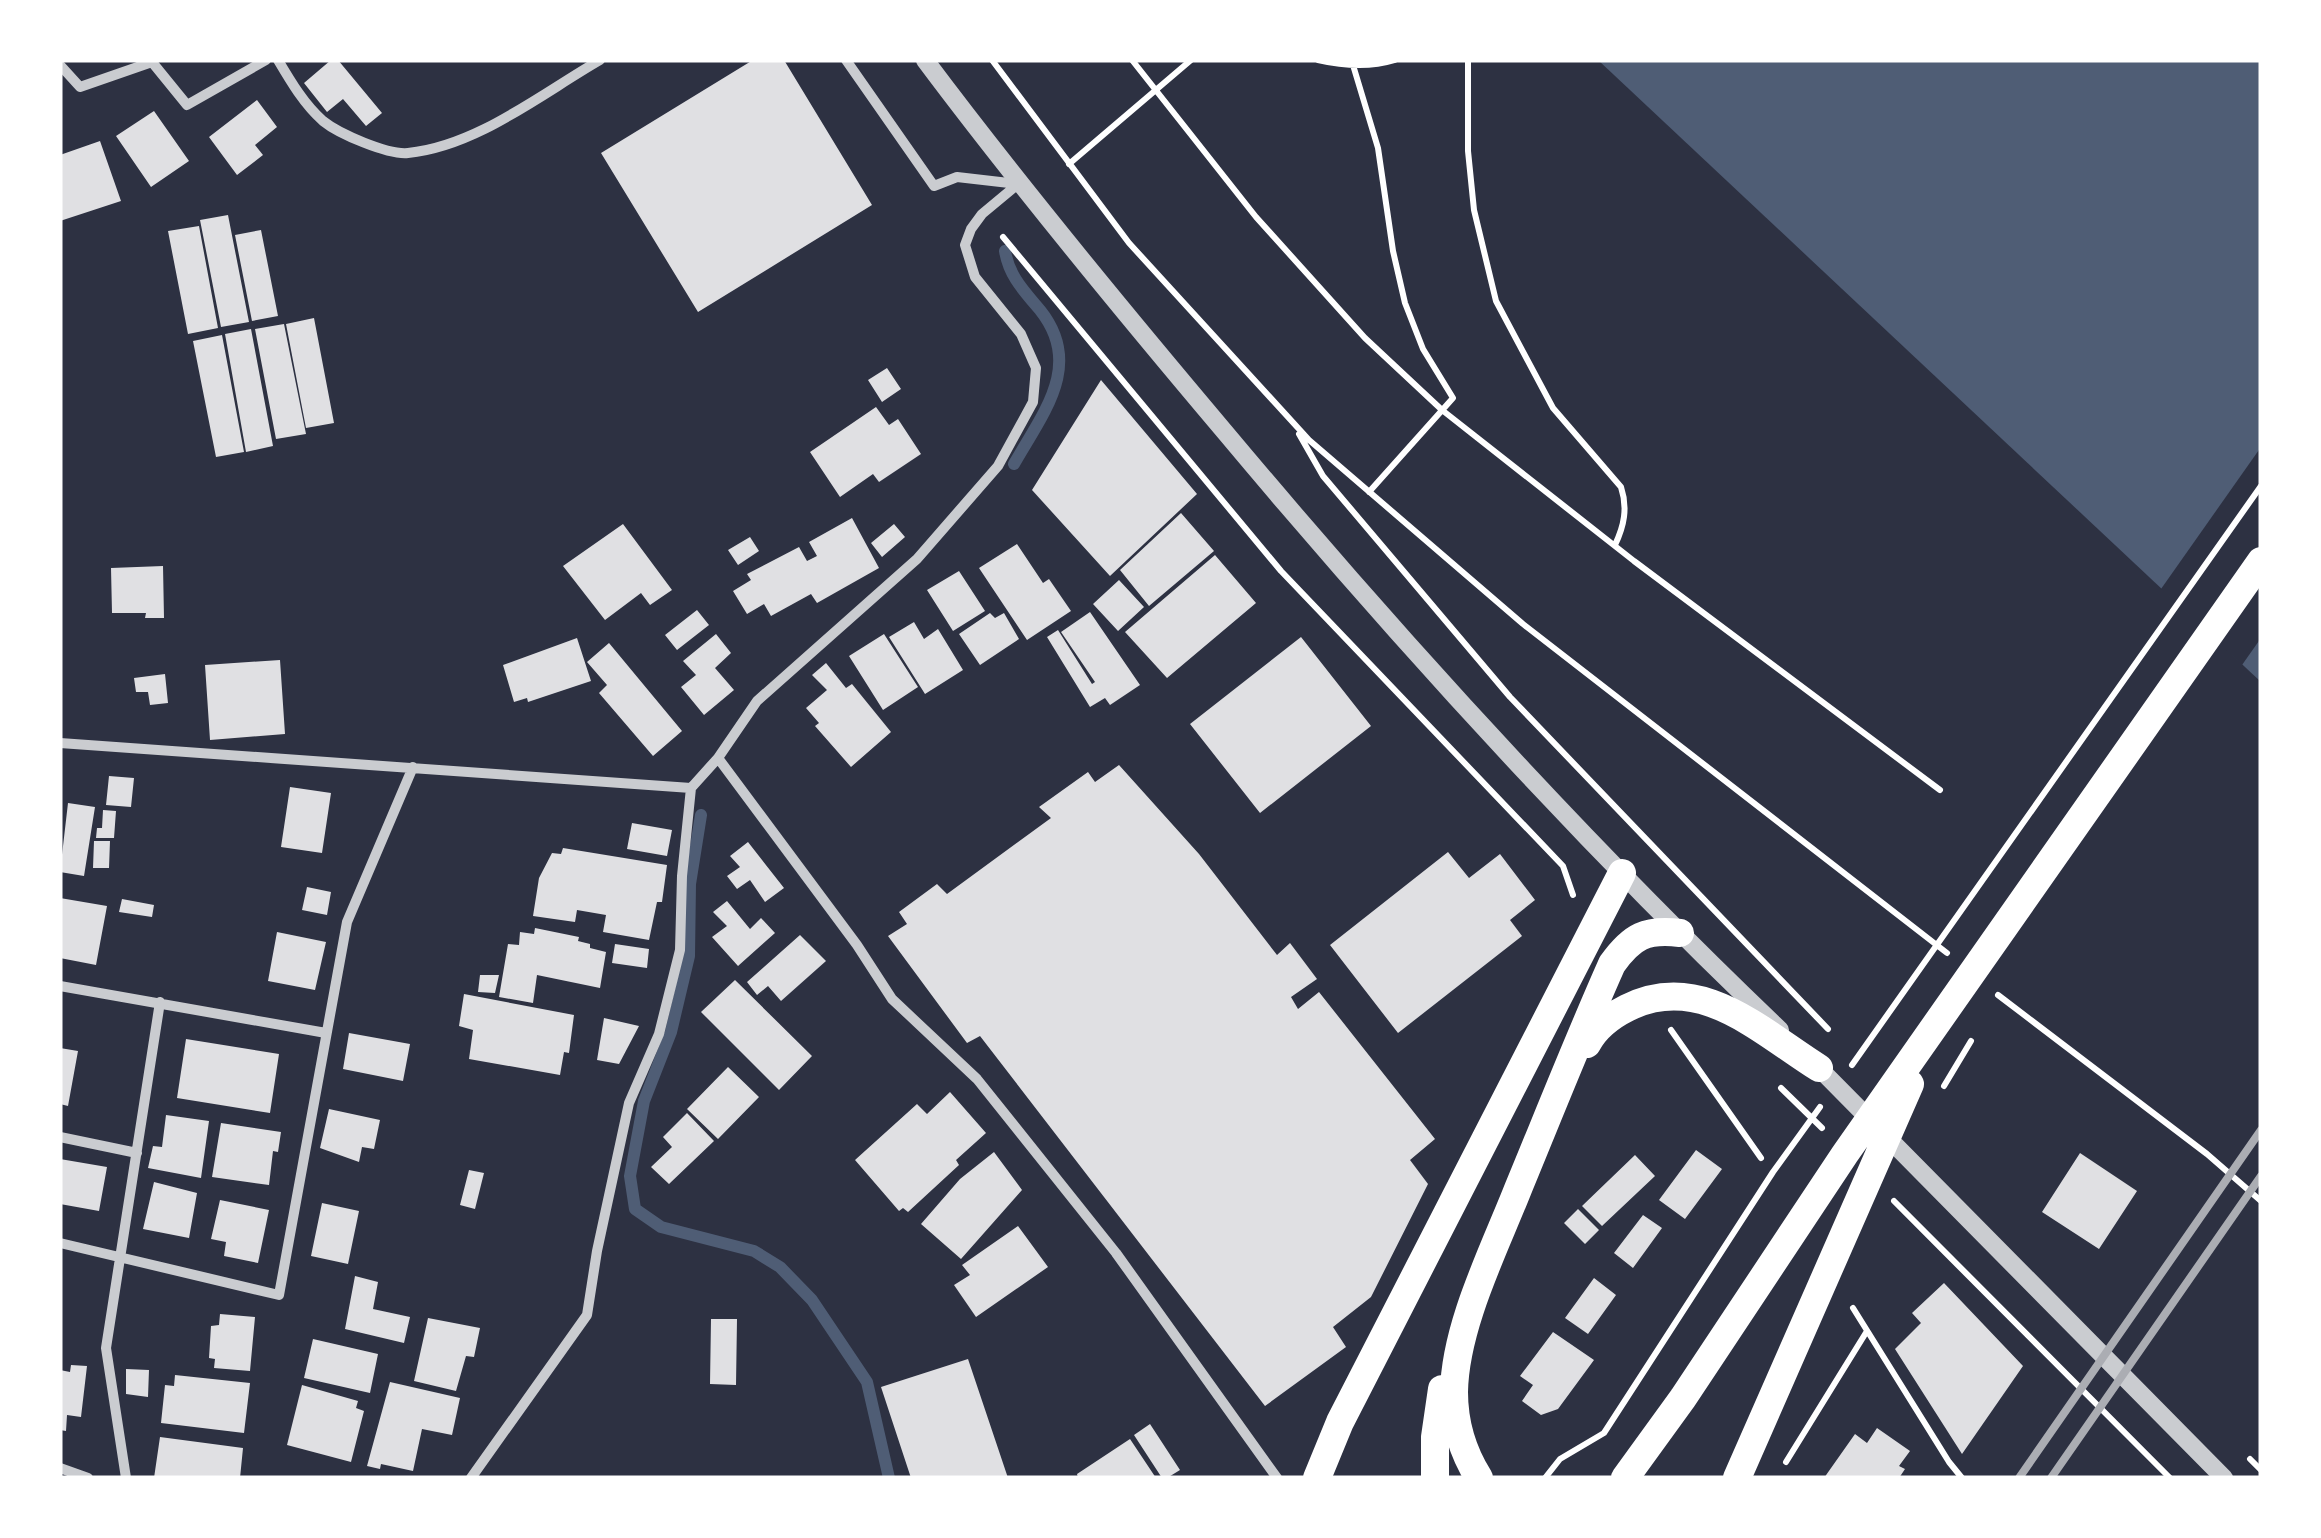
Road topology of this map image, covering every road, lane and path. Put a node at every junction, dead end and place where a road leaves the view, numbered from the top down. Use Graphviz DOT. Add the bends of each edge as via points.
graph roads {
  1 [pos="266,60"];
  2 [pos="278,60"];
  3 [pos="600,60"];
  4 [pos="846,60"];
  5 [pos="925,60"];
  6 [pos="992,60"];
  7 [pos="1132,60"];
  8 [pos="1191,60"];
  9 [pos="1318,60"];
  10 [pos="1394,60"];
  11 [pos="1468,60"];
  12 [pos="60,65"];
  13 [pos="1353,66"];
  14 [pos="1154,92"];
  15 [pos="1068,164"];
  16 [pos="1018,184"];
  17 [pos="1083,185"];
  18 [pos="1072,192"];
  19 [pos="1002,237"];
  20 [pos="1442,410"];
  21 [pos="1294,424"];
  22 [pos="2261,486"];
  23 [pos="1369,492"];
  24 [pos="1615,546"];
  25 [pos="2261,561"];
  26 [pos="60,743"];
  27 [pos="718,758"];
  28 [pos="412,767"];
  29 [pos="690,788"];
  30 [pos="1940,790"];
  31 [pos="1622,872"];
  32 [pos="1572,903"];
  33 [pos="1680,933"];
  34 [pos="1939,945"];
  35 [pos="1970,976"];
  36 [pos="60,986"];
  37 [pos="160,1002"];
  38 [pos="1946,1010"];
  39 [pos="1662,1017"];
  40 [pos="326,1033"];
  41 [pos="1839,1040"];
  42 [pos="1852,1054"];
  43 [pos="1850,1067"];
  44 [pos="1818,1068"];
  45 [pos="1866,1068"];
  46 [pos="1772,1079"];
  47 [pos="1558,1094"];
  48 [pos="1828,1098"];
  49 [pos="60,1137"];
  50 [pos="1836,1144"];
  51 [pos="137,1153"];
  52 [pos="1761,1158"];
  53 [pos="1867,1180"];
  54 [pos="2261,1201"];
  55 [pos="60,1243"];
  56 [pos="122,1256"];
  57 [pos="1480,1285"];
  58 [pos="1853,1308"];
  59 [pos="1866,1331"];
  60 [pos="1645,1450"];
  61 [pos="2247,1456"];
  62 [pos="60,1468"];
  63 [pos="2261,1470"];
  64 [pos="1780,1471"];
  65 [pos="88,1478"];
  66 [pos="126,1478"];
  67 [pos="470,1478"];
  68 [pos="1277,1478"];
  69 [pos="1317,1478"];
  70 [pos="1435,1478"];
  71 [pos="1479,1478"];
  72 [pos="1545,1478"];
  73 [pos="1607,1478"];
  74 [pos="1625,1478"];
  75 [pos="1737,1478"];
  76 [pos="1962,1478"];
  77 [pos="2170,1478"];
  78 [pos="2224,1478"];
  1 -- 12 [label="street" via="187,106 152,62 80,87"];
  2 -- 3 [label="street" via="326,124 403,154 486,128"];
  4 -- 16 [label="street" via="934,186 958,178"];
  5 -- 16 [label="street"];
  6 -- 15 [label="path"];
  7 -- 14 [label="path"];
  8 -- 14 [label="path"];
  9 -- 13 [label="path"];
  10 -- 13 [label="path"];
  11 -- 24 [label="path" via="1474,210 1496,302 1553,408 1621,487 1623,529"];
  13 -- 20 [label="path" via="1378,148 1406,303 1423,350 1453,398"];
  14 -- 15 [label="path"];
  14 -- 20 [label="path" via="1365,338"];
  15 -- 17 [label="path"];
  16 -- 27 [label="street" via="982,214 965,245 974,277 1029,351 1036,368 1034,402 998,466 917,559 757,702"];
  16 -- 31 [label="street" via="1362,596"];
  17 -- 18 [label="path"];
  17 -- 21 [label="path"];
  19 -- 32 [label="path" via="1281,571 1563,866 1574,890"];
  20 -- 23 [label="path"];
  20 -- 24 [label="path"];
  21 -- 23 [label="path"];
  21 -- 41 [label="path" via="1322,476 1510,696"];
  22 -- 34 [label="path"];
  23 -- 34 [label="path" via="1523,624"];
  24 -- 30 [label="path"];
  25 -- 35 [label="highway"];
  26 -- 28 [label="street"];
  27 -- 29 [label="street"];
  27 -- 68 [label="street" via="892,999 977,1080 1116,1253"];
  28 -- 29 [label="street"];
  28 -- 40 [label="street" via="347,922"];
  29 -- 67 [label="street" via="680,950 659,1034 630,1103 587,1316"];
  31 -- 33 [label="street"];
  31 -- 69 [label="highway"];
  33 -- 44 [label="street"];
  33 -- 47 [label="highway" via="1660,931 1627,944 1612,964"];
  34 -- 35 [label="path"];
  34 -- 43 [label="path"];
  35 -- 38 [label="highway"];
  35 -- 54 [label="path"];
  36 -- 37 [label="street"];
  37 -- 40 [label="street"];
  37 -- 51 [label="street"];
  38 -- 50 [label="highway"];
  38 -- 53 [label="highway"];
  39 -- 52 [label="path"];
  40 -- 56 [label="street" via="279,1295"];
  42 -- 45 [label="path"];
  44 -- 47 [label="highway" via="1718,1004 1654,996 1610,1016"];
  44 -- 78 [label="street"];
  46 -- 50 [label="path"];
  47 -- 57 [label="highway"];
  48 -- 72 [label="path" via="1604,1433 1560,1459"];
  49 -- 51 [label="street"];
  50 -- 60 [label="highway"];
  51 -- 56 [label="street"];
  53 -- 75 [label="highway"];
  53 -- 77 [label="path"];
  55 -- 56 [label="street"];
  56 -- 66 [label="street" via="106,1348"];
  57 -- 70 [label="highway" via="1439,1399"];
  57 -- 71 [label="highway" via="1454,1388 1464,1455"];
  58 -- 59 [label="path"];
  59 -- 64 [label="path"];
  59 -- 76 [label="path"];
  60 -- 73 [label="highway"];
  60 -- 74 [label="highway"];
  61 -- 63 [label="path"];
  62 -- 65 [label="street"];
}
